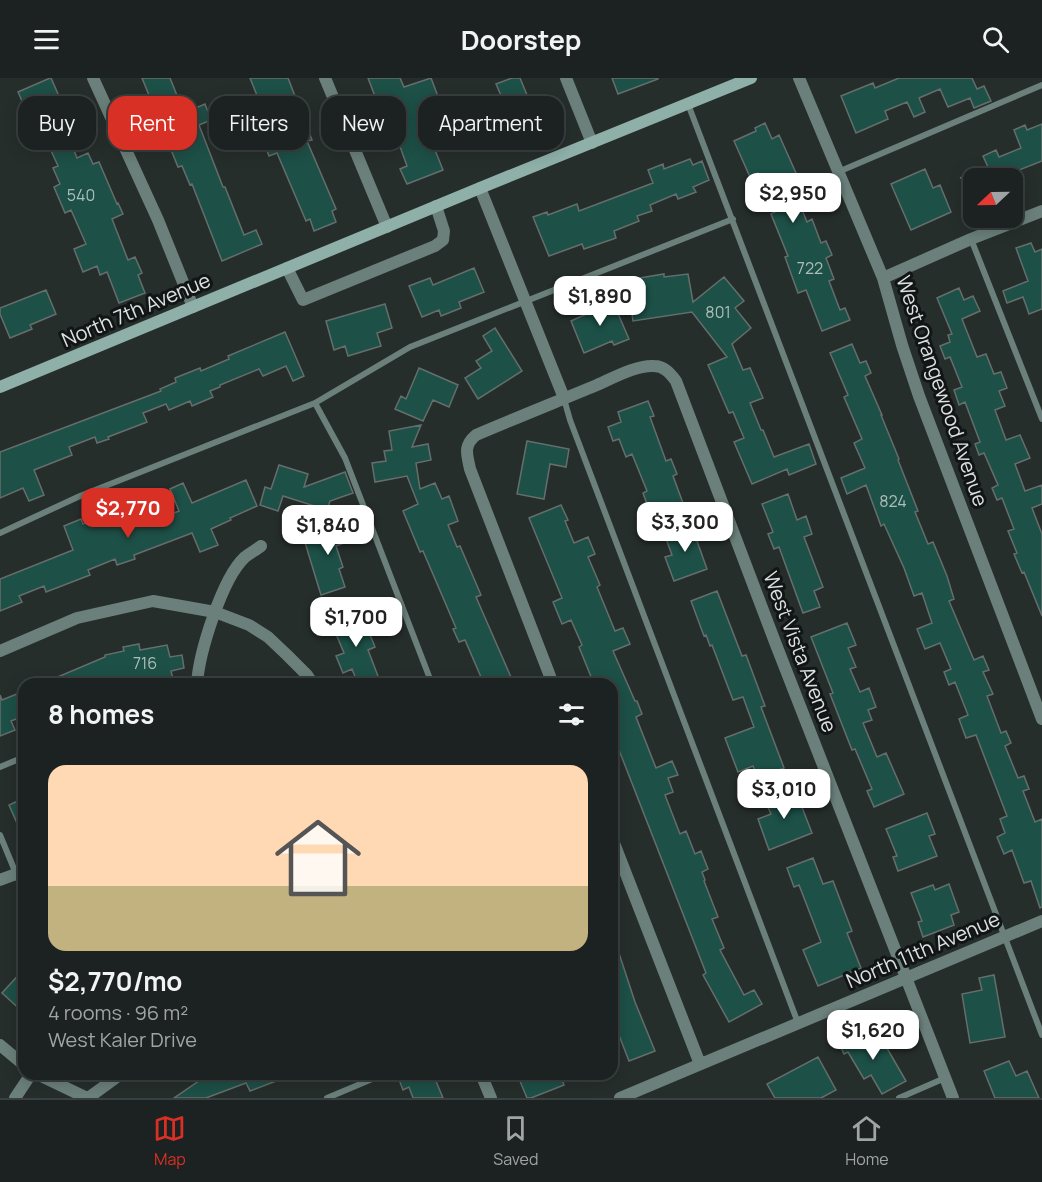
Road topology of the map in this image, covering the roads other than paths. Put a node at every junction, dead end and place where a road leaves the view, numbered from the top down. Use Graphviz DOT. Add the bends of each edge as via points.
graph roads {
  1 [pos="93,78"];
  2 [pos="325,78"];
  3 [pos="566,78"];
  4 [pos="751,78"];
  5 [pos="800,78"];
  6 [pos="1042,85"];
  7 [pos="688,104"];
  8 [pos="592,143"];
  9 [pos="838,172"];
  10 [pos="480,188"];
  11 [pos="436,206"];
  12 [pos="1042,212"];
  13 [pos="733,219"];
  14 [pos="387,227"];
  15 [pos="971,239"];
  16 [pos="287,268"];
  17 [pos="883,278"];
  18 [pos="525,302"];
  19 [pos="193,307"];
  20 [pos="0,387"];
  21 [pos="564,399"];
  22 [pos="315,403"];
  23 [pos="1042,419"];
  24 [pos="0,533"];
  25 [pos="261,546"];
  26 [pos="214,612"];
  27 [pos="0,651"];
  28 [pos="197,678"];
  29 [pos="308,678"];
  30 [pos="430,678"];
  31 [pos="551,678"];
  32 [pos="1042,719"];
  33 [pos="18,760"];
  34 [pos="0,767"];
  35 [pos="0,835"];
  36 [pos="618,853"];
  37 [pos="18,869"];
  38 [pos="18,874"];
  39 [pos="0,880"];
  40 [pos="1042,921"];
  41 [pos="1004,937"];
  42 [pos="906,978"];
  43 [pos="798,1023"];
  44 [pos="1042,1035"];
  45 [pos="0,1046"];
  46 [pos="18,1060"];
  47 [pos="700,1064"];
  48 [pos="945,1078"];
  49 [pos="27,1080"];
  50 [pos="50,1080"];
  51 [pos="113,1080"];
  52 [pos="370,1080"];
  53 [pos="484,1080"];
  54 [pos="15,1098"];
  55 [pos="88,1098"];
  56 [pos="327,1098"];
  57 [pos="491,1098"];
  58 [pos="620,1098"];
  59 [pos="899,1098"];
  60 [pos="953,1098"];
  1 -- 19 [label="street"];
  2 -- 14 [label="street"];
  3 -- 8 [label="street"];
  4 -- 7 [label="main road, North 7th Avenue"];
  5 -- 9 [label="street, West Orangewood Avenue"];
  6 -- 9 [label="lane"];
  7 -- 8 [label="main road, North 7th Avenue"];
  7 -- 13 [label="lane"];
  8 -- 10 [label="main road, North 7th Avenue"];
  9 -- 17 [label="street, West Orangewood Avenue"];
  10 -- 11 [label="main road, North 7th Avenue"];
  10 -- 18 [label="street"];
  11 -- 14 [label="main road, North 7th Avenue"];
  11 -- 16 [label="street" via="444,231 443,240 435,246 303,300"];
  12 -- 15 [label="street"];
  13 -- 18 [label="lane"];
  13 -- 41 [label="lane"];
  14 -- 16 [label="main road, North 7th Avenue"];
  15 -- 17 [label="street"];
  15 -- 23 [label="lane"];
  16 -- 19 [label="main road, North 7th Avenue"];
  17 -- 32 [label="street, West Orangewood Avenue" via="919,396"];
  18 -- 21 [label="street"];
  18 -- 22 [label="lane" via="410,347"];
  19 -- 20 [label="main road, North 7th Avenue"];
  21 -- 31 [label="street" via="476,435 467,447 470,470"];
  21 -- 42 [label="street, West Vista Avenue" via="653,365 666,369 676,381"];
  21 -- 43 [label="lane"];
  22 -- 24 [label="lane" via="80,496"];
  22 -- 30 [label="lane" via="345,458"];
  25 -- 26 [label="street" via="234,572"];
  26 -- 27 [label="street" via="153,601 77,618"];
  26 -- 28 [label="street"];
  26 -- 29 [label="street" via="268,637"];
  33 -- 34 [label="lane"];
  35 -- 37 [label="lane"];
  36 -- 47 [label="street"];
  38 -- 39 [label="street"];
  40 -- 41 [label="street, North 11th Avenue"];
  41 -- 42 [label="street, North 11th Avenue"];
  41 -- 44 [label="lane"];
  42 -- 43 [label="street, North 11th Avenue"];
  42 -- 48 [label="street, West Vista Avenue"];
  43 -- 47 [label="street, North 11th Avenue"];
  45 -- 46 [label="street"];
  47 -- 58 [label="street, North 11th Avenue"];
  48 -- 59 [label="lane"];
  48 -- 60 [label="street, West Vista Avenue"];
  49 -- 54 [label="street"];
  50 -- 55 [label="street"];
  51 -- 55 [label="street"];
  52 -- 56 [label="lane"];
  53 -- 57 [label="street"];
}
